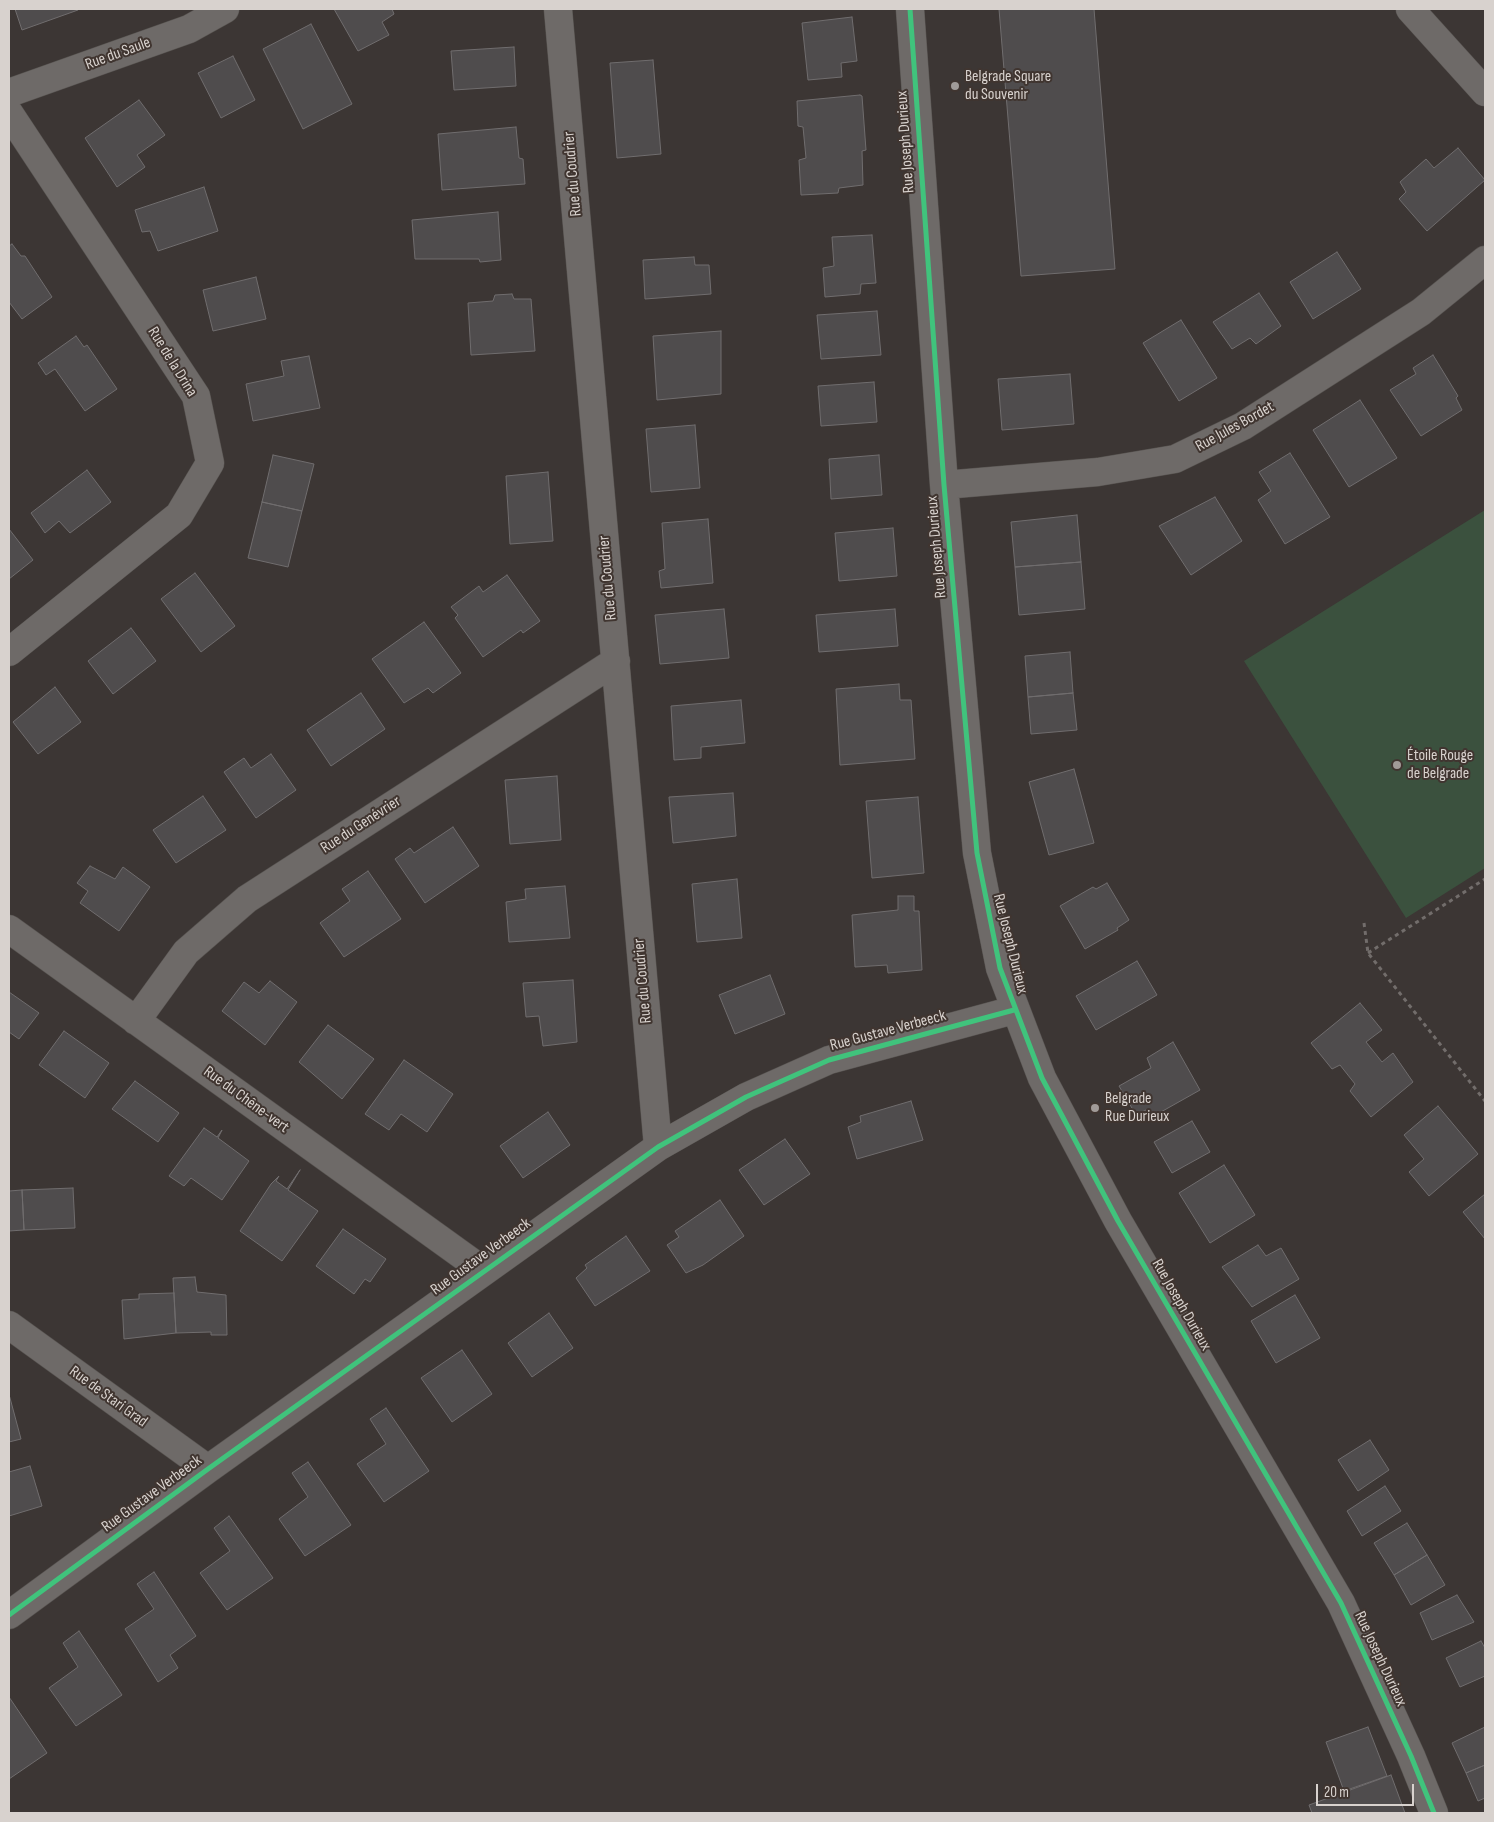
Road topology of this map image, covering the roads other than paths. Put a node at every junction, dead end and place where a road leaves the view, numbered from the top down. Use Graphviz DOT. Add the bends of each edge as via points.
graph roads {
  1 [pos="225,9"];
  2 [pos="558,9"];
  3 [pos="910,9"];
  4 [pos="1410,9"];
  5 [pos="1485,92"];
  6 [pos="9,93"];
  7 [pos="9,113"];
  8 [pos="1485,260"];
  9 [pos="944,485"];
  10 [pos="9,652"];
  11 [pos="616,661"];
  12 [pos="9,929"];
  13 [pos="1014,1010"];
  14 [pos="136,1021"];
  15 [pos="658,1147"];
  16 [pos="484,1271"];
  17 [pos="9,1326"];
  18 [pos="208,1469"];
  19 [pos="9,1615"];
  20 [pos="1434,1813"];
  1 -- 6 [label="street, Rue du Saule" via="189,29"];
  2 -- 11 [label="street, Rue du Coudrier"];
  3 -- 9 [label="street, Rue Joseph Durieux"];
  4 -- 5 [label="street"];
  7 -- 10 [label="street, Rue de la Drina" via="196,396 210,463 180,515"];
  8 -- 9 [label="street, Rue Jules Bordet" via="1421,312 1373,343 1243,426 1175,459 1098,472"];
  9 -- 13 [label="street, Rue Joseph Durieux" via="977,852 1000,968"];
  11 -- 14 [label="street, Rue du Genévrier" via="247,899 186,952"];
  11 -- 15 [label="street, Rue du Coudrier"];
  12 -- 14 [label="street, Rue du Chêne-vert"];
  13 -- 15 [label="street, Rue Gustave Verbeeck" via="829,1060 746,1097"];
  13 -- 20 [label="street, Rue Joseph Durieux" via="1042,1078 1118,1221 1341,1603"];
  14 -- 16 [label="street, Rue du Chêne-vert"];
  15 -- 16 [label="street, Rue Gustave Verbeeck"];
  16 -- 18 [label="street, Rue Gustave Verbeeck"];
  17 -- 18 [label="street, Rue de Stari Grad"];
  18 -- 19 [label="street, Rue Gustave Verbeeck"];
}
